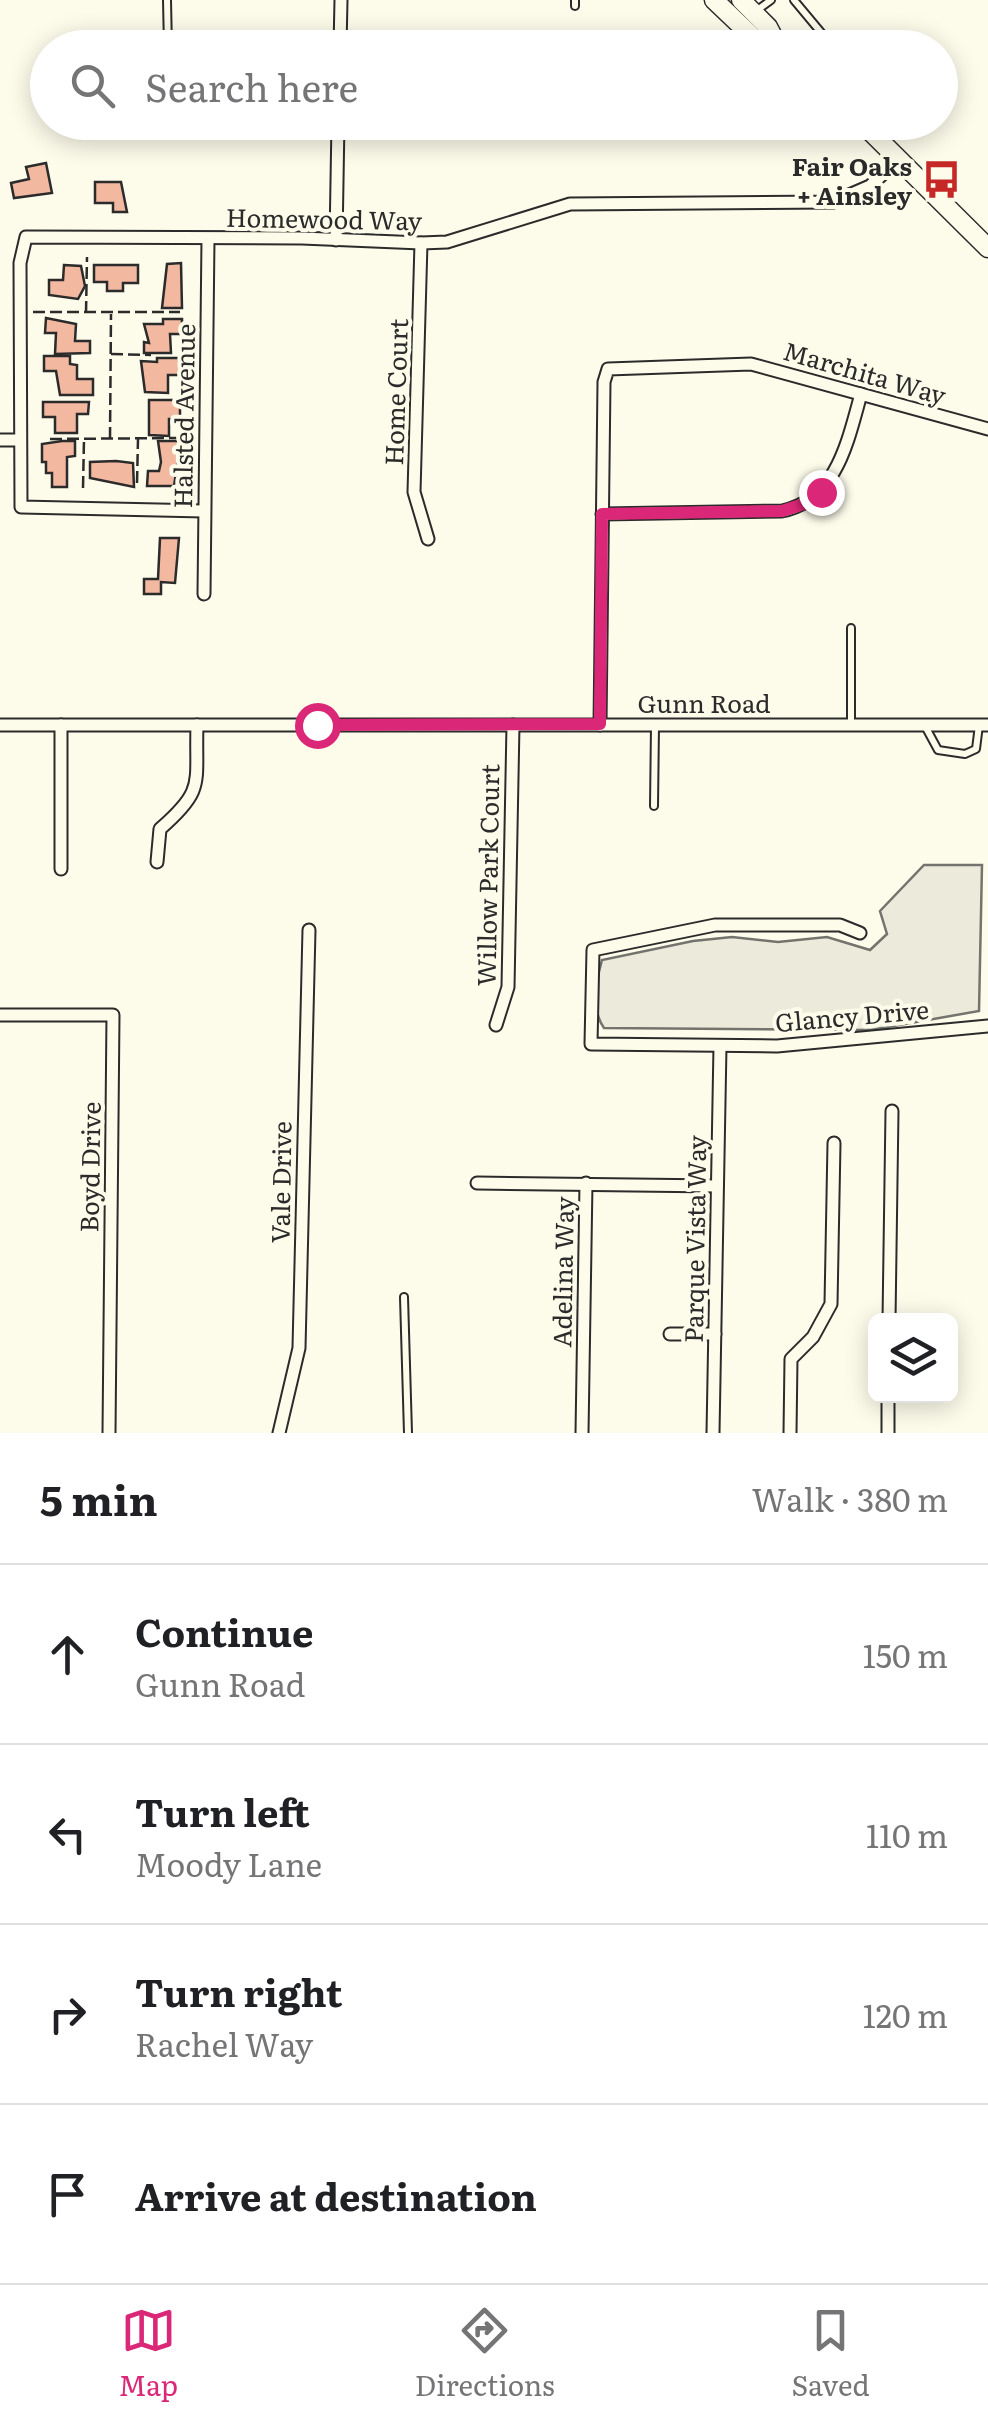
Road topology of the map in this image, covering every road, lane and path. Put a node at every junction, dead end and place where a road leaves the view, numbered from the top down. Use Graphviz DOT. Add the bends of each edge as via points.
graph roads {
  1 [pos="167,0"];
  2 [pos="340,0"];
  3 [pos="714,0"];
  4 [pos="730,0"];
  5 [pos="771,0"];
  6 [pos="794,0"];
  7 [pos="748,6"];
  8 [pos="168,30"];
  9 [pos="340,30"];
  10 [pos="746,30"];
  11 [pos="761,30"];
  12 [pos="766,30"];
  13 [pos="819,30"];
  14 [pos="338,140"];
  15 [pos="880,140"];
  16 [pos="900,158"];
  17 [pos="985,238"];
  18 [pos="208,239"];
  19 [pos="336,240"];
  20 [pos="421,244"];
  21 [pos="861,394"];
  22 [pos="988,429"];
  23 [pos="0,440"];
  24 [pos="18,440"];
  25 [pos="204,510"];
  26 [pos="602,514"];
  27 [pos="428,539"];
  28 [pos="204,594"];
  29 [pos="851,628"];
  30 [pos="600,724"];
  31 [pos="655,724"];
  32 [pos="851,724"];
  33 [pos="0,725"];
  34 [pos="60,725"];
  35 [pos="197,725"];
  36 [pos="513,725"];
  37 [pos="924,725"];
  38 [pos="983,725"];
  39 [pos="654,806"];
  40 [pos="157,862"];
  41 [pos="60,870"];
  42 [pos="309,930"];
  43 [pos="860,932"];
  44 [pos="0,1015"];
  45 [pos="496,1024"];
  46 [pos="988,1026"];
  47 [pos="720,1046"];
  48 [pos="892,1111"];
  49 [pos="834,1143"];
  50 [pos="476,1183"];
  51 [pos="586,1184"];
  52 [pos="718,1186"];
  53 [pos="404,1297"];
  54 [pos="890,1313"];
  55 [pos="670,1334"];
  56 [pos="715,1334"];
  57 [pos="888,1403"];
  58 [pos="109,1433"];
  59 [pos="278,1433"];
  60 [pos="408,1433"];
  61 [pos="582,1433"];
  62 [pos="713,1433"];
  63 [pos="790,1433"];
  64 [pos="888,1433"];
  1 -- 8 [label="lane"];
  2 -- 9 [label="street"];
  3 -- 10 [label="main road"];
  4 -- 11 [label="main road"];
  5 -- 7 [label="lane"];
  6 -- 13 [label="lane"];
  7 -- 12 [label="main road"];
  14 -- 19 [label="street"];
  15 -- 16 [label="main road"];
  16 -- 17 [label="main road"];
  16 -- 20 [label="street, Homewood Way" via="870,186 833,202 570,204"];
  18 -- 19 [label="street, Homewood Way"];
  18 -- 24 [label="street, Homewood Way" via="26,238 20,263"];
  18 -- 25 [label="street, Halsted Avenue"];
  19 -- 20 [label="street, Homewood Way"];
  20 -- 27 [label="street, Home Court" via="414,492"];
  21 -- 22 [label="street, Marchita Way"];
  21 -- 26 [label="street" via="832,477 807,503 782,511"];
  21 -- 26 [label="street, Marchita Way" via="751,364 608,368"];
  23 -- 24 [label="street"];
  24 -- 25 [label="street" via="21,507"];
  25 -- 28 [label="street, Halsted Avenue"];
  26 -- 30 [label="street"];
  29 -- 32 [label="lane"];
  30 -- 31 [label="street, Gunn Road"];
  30 -- 36 [label="street, Gunn Road"];
  31 -- 32 [label="street, Gunn Road"];
  31 -- 39 [label="lane"];
  32 -- 37 [label="street, Gunn Road"];
  33 -- 34 [label="street, Gunn Road"];
  34 -- 35 [label="street, Gunn Road"];
  34 -- 41 [label="street"];
  35 -- 36 [label="street, Gunn Road"];
  35 -- 40 [label="street" via="192,797 160,830"];
  36 -- 45 [label="street, Willow Park Court" via="508,988"];
  37 -- 38 [label="street, Gunn Road"];
  37 -- 38 [label="lane" via="938,750 965,754 976,749"];
  42 -- 59 [label="street, Vale Drive" via="299,1348"];
  43 -- 47 [label="street, Glancy Drive" via="840,925 715,925 593,950 592,1044"];
  44 -- 58 [label="street, Boyd Drive" via="113,1015"];
  46 -- 47 [label="street, Glancy Drive" via="831,1043"];
  47 -- 52 [label="street, Parque Vista Way"];
  48 -- 54 [label="street"];
  49 -- 63 [label="street" via="831,1304 791,1359"];
  50 -- 51 [label="street"];
  51 -- 52 [label="street, Adelina Way"];
  51 -- 61 [label="street, Adelina Way"];
  52 -- 56 [label="street, Parque Vista Way"];
  53 -- 60 [label="lane"];
  55 -- 56 [label="street"];
  56 -- 62 [label="street, Parque Vista Way"];
  57 -- 64 [label="street"];
}
